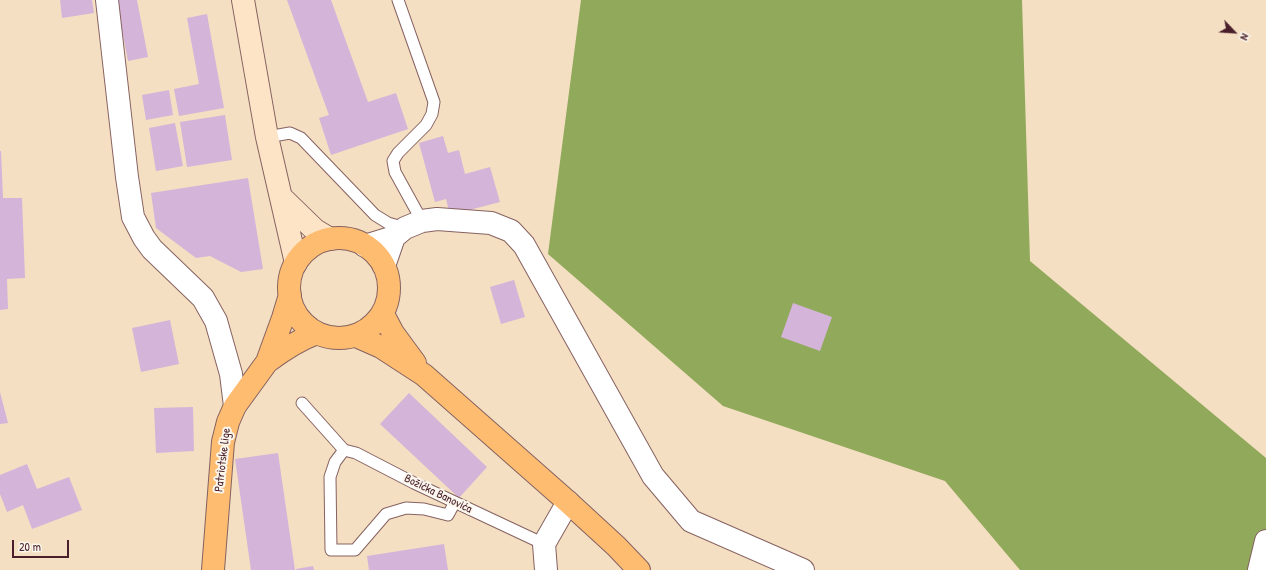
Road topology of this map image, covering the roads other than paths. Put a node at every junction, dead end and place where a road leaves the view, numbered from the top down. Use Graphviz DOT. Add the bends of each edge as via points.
graph roads {
  1 [pos="107,0"];
  2 [pos="243,0"];
  3 [pos="398,0"];
  4 [pos="267,137"];
  5 [pos="281,197"];
  6 [pos="407,229"];
  7 [pos="330,239"];
  8 [pos="365,246"];
  9 [pos="296,263"];
  10 [pos="384,266"];
  11 [pos="290,295"];
  12 [pos="383,314"];
  13 [pos="317,333"];
  14 [pos="356,336"];
  15 [pos="267,362"];
  16 [pos="424,375"];
  17 [pos="302,403"];
  18 [pos="235,406"];
  19 [pos="344,450"];
  20 [pos="455,502"];
  21 [pos="568,502"];
  22 [pos="1266,541"];
  23 [pos="544,544"];
  24 [pos="213,570"];
  25 [pos="546,570"];
  26 [pos="639,570"];
  27 [pos="803,570"];
  28 [pos="1259,570"];
  1 -- 18 [label="street" via="133,217 152,249 203,298 216,321 232,374"];
  2 -- 4 [label="main road"];
  3 -- 6 [label="lane" via="434,102 432,114 426,125 393,161"];
  4 -- 5 [label="main road"];
  4 -- 6 [label="lane" via="290,133 301,138 375,215 388,223"];
  5 -- 7 [label="main road" via="315,230"];
  5 -- 9 [label="main road"];
  6 -- 8 [label="street"];
  6 -- 10 [label="street"];
  6 -- 27 [label="street" via="437,219 491,223 511,231 524,245 653,476 691,521"];
  7 -- 8 [label="main road" via="354,240"];
  7 -- 9 [label="main road" via="316,244"];
  8 -- 10 [label="main road" via="376,254"];
  9 -- 11 [label="main road" via="290,279"];
  10 -- 12 [label="main road" via="389,282 389,298"];
  11 -- 13 [label="main road" via="294,311 304,324"];
  11 -- 15 [label="main road"];
  12 -- 14 [label="main road" via="371,327"];
  12 -- 16 [label="main road" via="393,333"];
  13 -- 14 [label="main road" via="329,338"];
  13 -- 15 [label="main road" via="282,350"];
  14 -- 16 [label="main road" via="381,347"];
  15 -- 18 [label="main road, Patriotske lige"];
  16 -- 21 [label="main road"];
  17 -- 19 [label="lane, Božićka Banovića"];
  18 -- 24 [label="main road, Patriotske lige" via="223,442"];
  19 -- 20 [label="lane, Božićka Banovića" via="356,453"];
  19 -- 20 [label="lane" via="335,462 330,476 331,550 356,550 386,514 406,508 448,515"];
  20 -- 23 [label="lane, Božićka Banovića"];
  21 -- 23 [label="street"];
  21 -- 26 [label="main road"];
  22 -- 28 [label="street"];
  23 -- 25 [label="street"];
}
